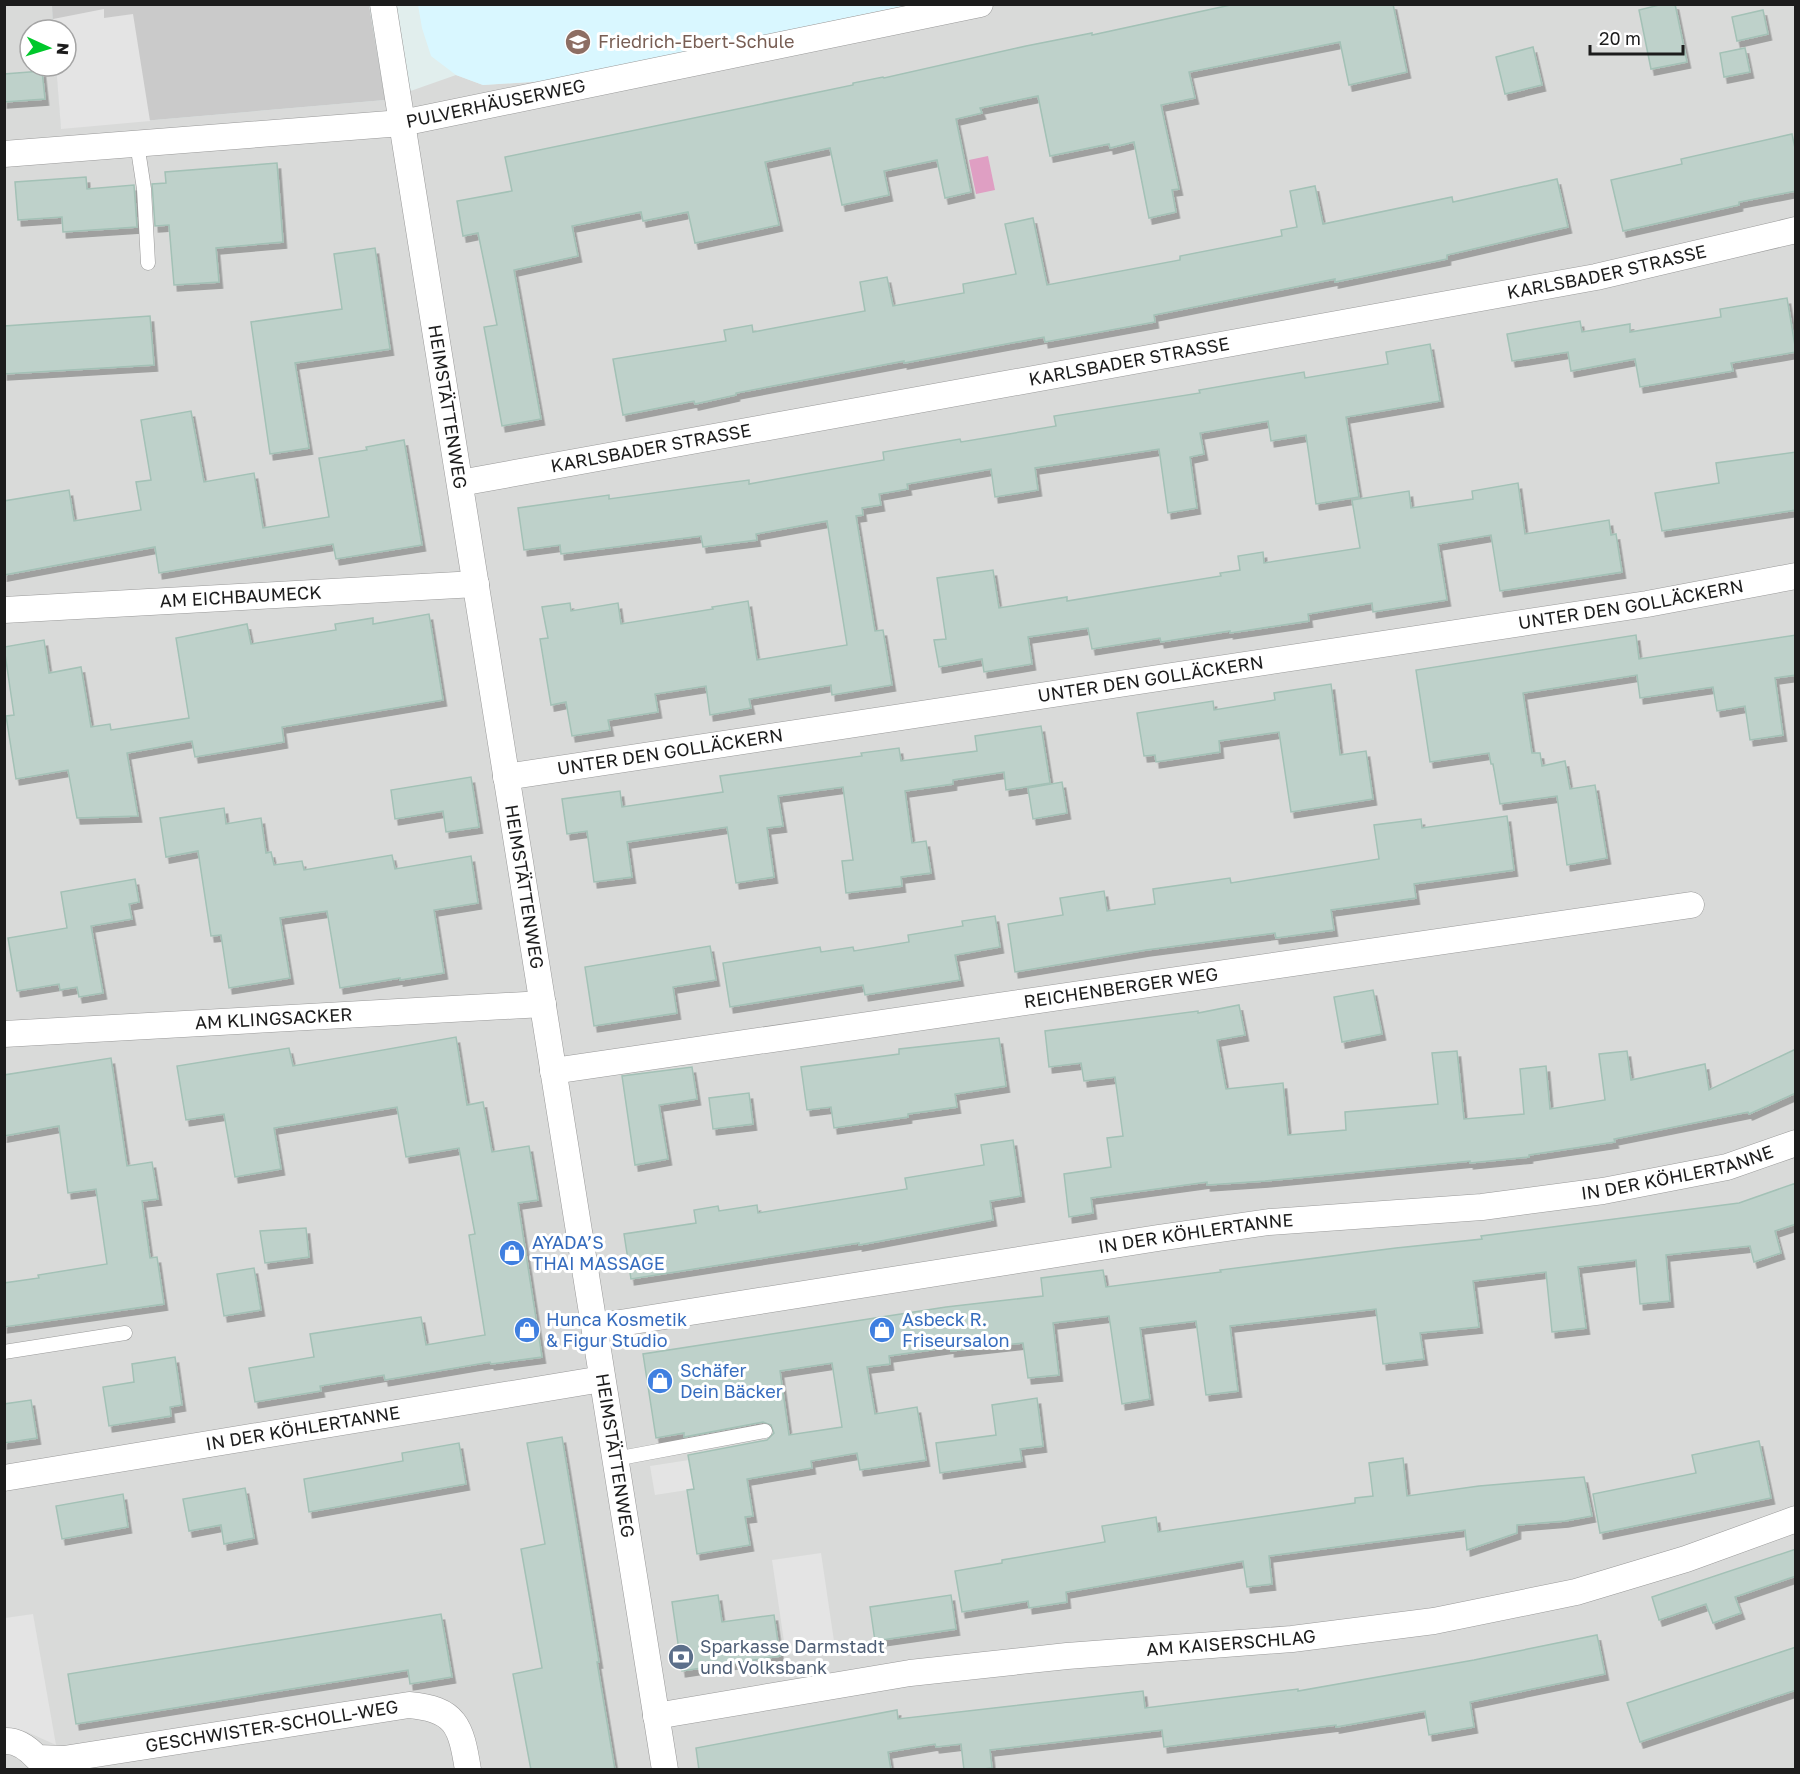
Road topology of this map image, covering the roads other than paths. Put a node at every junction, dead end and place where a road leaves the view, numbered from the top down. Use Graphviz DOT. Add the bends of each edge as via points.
graph roads {
  1 [pos="383,4"];
  2 [pos="980,4"];
  3 [pos="402,123"];
  4 [pos="137,143"];
  5 [pos="4,154"];
  6 [pos="1796,230"];
  7 [pos="148,263"];
  8 [pos="460,483"];
  9 [pos="1796,576"];
  10 [pos="476,584"];
  11 [pos="4,610"];
  12 [pos="506,777"];
  13 [pos="1691,905"];
  14 [pos="543,1004"];
  15 [pos="4,1034"];
  16 [pos="554,1071"];
  17 [pos="1796,1143"];
  18 [pos="595,1327"];
  19 [pos="125,1333"];
  20 [pos="4,1352"];
  21 [pos="602,1380"];
  22 [pos="765,1431"];
  23 [pos="615,1459"];
  24 [pos="4,1478"];
  25 [pos="1796,1519"];
  26 [pos="656,1716"];
  27 [pos="4,1742"];
  28 [pos="38,1764"];
  29 [pos="468,1770"];
  30 [pos="665,1770"];
  1 -- 3 [label="street, HEIMSTÄTTENWEG"];
  2 -- 3 [label="street, PULVERHÄUSERWEG"];
  3 -- 4 [label="street, PULVERHÄUSERWEG"];
  3 -- 8 [label="street, HEIMSTÄTTENWEG"];
  4 -- 5 [label="street, PULVERHÄUSERWEG"];
  4 -- 7 [label="lane"];
  6 -- 8 [label="street, KARLSBADER STRASSE" via="1596,277"];
  8 -- 10 [label="street, HEIMSTÄTTENWEG"];
  9 -- 12 [label="street, UNTER DEN GOLLÄCKERN" via="1647,604"];
  10 -- 11 [label="street, AM EICHBAUMECK"];
  10 -- 12 [label="street, HEIMSTÄTTENWEG"];
  12 -- 14 [label="street, HEIMSTÄTTENWEG"];
  13 -- 16 [label="street, REICHENBERGER WEG"];
  14 -- 15 [label="street, AM KLINGSACKER"];
  14 -- 16 [label="street, HEIMSTÄTTENWEG"];
  16 -- 18 [label="street, HEIMSTÄTTENWEG"];
  17 -- 18 [label="street, IN DER KÖHLERTANNE" via="1727,1167 1603,1191 1482,1207 1269,1222"];
  18 -- 21 [label="street, HEIMSTÄTTENWEG"];
  19 -- 20 [label="lane"];
  21 -- 23 [label="street, HEIMSTÄTTENWEG"];
  21 -- 24 [label="street, IN DER KÖHLERTANNE"];
  22 -- 23 [label="lane"];
  23 -- 26 [label="street, HEIMSTÄTTENWEG"];
  25 -- 26 [label="street, AM KAISERSCHLAG" via="1686,1559 1575,1592 1434,1621 1292,1639 1067,1656 910,1673"];
  26 -- 30 [label="street, HEIMSTÄTTENWEG"];
  27 -- 28 [label="street, GESCHWISTER-SCHOLL-WEG" via="27,1747"];
  28 -- 29 [label="street, GESCHWISTER-SCHOLL-WEG" via="409,1705 430,1707 449,1716 463,1739"];
}
